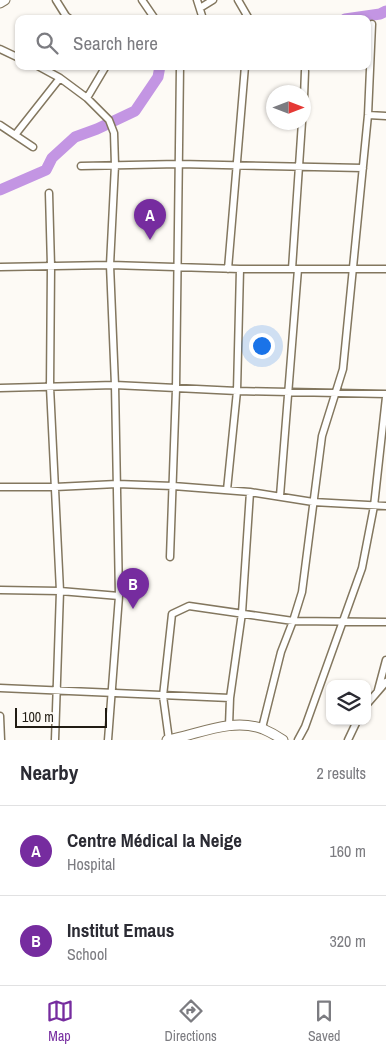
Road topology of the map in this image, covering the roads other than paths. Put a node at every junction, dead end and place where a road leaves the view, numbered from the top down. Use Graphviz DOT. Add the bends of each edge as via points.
graph roads {
  1 [pos="5,0"];
  2 [pos="56,0"];
  3 [pos="142,0"];
  4 [pos="197,0"];
  5 [pos="212,0"];
  6 [pos="238,0"];
  7 [pos="0,3"];
  8 [pos="200,8"];
  9 [pos="65,15"];
  10 [pos="151,15"];
  11 [pos="202,15"];
  12 [pos="247,15"];
  13 [pos="372,24"];
  14 [pos="371,47"];
  15 [pos="0,49"];
  16 [pos="15,56"];
  17 [pos="46,70"];
  18 [pos="104,70"];
  19 [pos="180,70"];
  20 [pos="245,70"];
  21 [pos="370,70"];
  22 [pos="305,72"];
  23 [pos="60,78"];
  24 [pos="304,85"];
  25 [pos="87,98"];
  26 [pos="368,115"];
  27 [pos="386,116"];
  28 [pos="0,125"];
  29 [pos="301,130"];
  30 [pos="15,135"];
  31 [pos="34,147"];
  32 [pos="179,164"];
  33 [pos="115,165"];
  34 [pos="237,165"];
  35 [pos="81,166"];
  36 [pos="298,166"];
  37 [pos="363,168"];
  38 [pos="49,193"];
  39 [pos="110,265"];
  40 [pos="51,266"];
  41 [pos="0,267"];
  42 [pos="177,268"];
  43 [pos="352,268"];
  44 [pos="228,269"];
  45 [pos="240,269"];
  46 [pos="295,269"];
  47 [pos="386,269"];
  48 [pos="115,385"];
  49 [pos="50,387"];
  50 [pos="0,388"];
  51 [pos="176,389"];
  52 [pos="237,391"];
  53 [pos="288,392"];
  54 [pos="336,394"];
  55 [pos="386,394"];
  56 [pos="386,398"];
  57 [pos="117,484"];
  58 [pos="172,486"];
  59 [pos="0,487"];
  60 [pos="55,487"];
  61 [pos="227,490"];
  62 [pos="250,492"];
  63 [pos="280,496"];
  64 [pos="313,502"];
  65 [pos="374,506"];
  66 [pos="386,506"];
  67 [pos="170,557"];
  68 [pos="0,590"];
  69 [pos="60,591"];
  70 [pos="119,596"];
  71 [pos="242,613"];
  72 [pos="294,621"];
  73 [pos="343,622"];
  74 [pos="386,622"];
  75 [pos="386,660"];
  76 [pos="386,682"];
  77 [pos="0,688"];
  78 [pos="57,690"];
  79 [pos="378,690"];
  80 [pos="112,692"];
  81 [pos="163,696"];
  82 [pos="230,698"];
  83 [pos="371,699"];
  84 [pos="0,716"];
  85 [pos="355,725"];
  86 [pos="229,726"];
  87 [pos="262,728"];
  88 [pos="1,740"];
  89 [pos="55,740"];
  90 [pos="108,740"];
  91 [pos="171,740"];
  92 [pos="283,740"];
  93 [pos="298,740"];
  94 [pos="348,740"];
  1 -- 7 [label="street"];
  2 -- 9 [label="street"];
  3 -- 10 [label="street"];
  4 -- 8 [label="street"];
  5 -- 8 [label="street"];
  6 -- 12 [label="street"];
  8 -- 11 [label="street"];
  13 -- 14 [label="street"];
  15 -- 16 [label="street"];
  17 -- 23 [label="street"];
  18 -- 25 [label="street"];
  19 -- 32 [label="street"];
  20 -- 34 [label="street"];
  21 -- 26 [label="street"];
  22 -- 24 [label="street"];
  23 -- 25 [label="street"];
  23 -- 30 [label="street"];
  25 -- 33 [label="street" via="111,123"];
  26 -- 27 [label="street"];
  26 -- 37 [label="street"];
  28 -- 30 [label="street"];
  29 -- 36 [label="street"];
  30 -- 31 [label="street"];
  32 -- 33 [label="street"];
  32 -- 34 [label="street"];
  32 -- 42 [label="street"];
  33 -- 35 [label="street"];
  33 -- 39 [label="street"];
  34 -- 36 [label="street"];
  34 -- 44 [label="street"];
  36 -- 37 [label="street"];
  36 -- 46 [label="street"];
  37 -- 43 [label="street"];
  38 -- 40 [label="street"];
  39 -- 40 [label="street"];
  39 -- 42 [label="street"];
  39 -- 48 [label="street"];
  40 -- 41 [label="street"];
  40 -- 49 [label="street"];
  42 -- 44 [label="street"];
  42 -- 51 [label="street"];
  43 -- 46 [label="street"];
  43 -- 47 [label="street"];
  43 -- 54 [label="street" via="343,369"];
  44 -- 45 [label="street"];
  45 -- 46 [label="street"];
  45 -- 52 [label="street"];
  46 -- 53 [label="street"];
  48 -- 49 [label="street"];
  48 -- 51 [label="street"];
  48 -- 57 [label="street"];
  49 -- 50 [label="street"];
  49 -- 60 [label="street"];
  51 -- 52 [label="street"];
  51 -- 58 [label="street"];
  52 -- 53 [label="street"];
  52 -- 61 [label="street"];
  53 -- 54 [label="street"];
  53 -- 63 [label="street"];
  54 -- 55 [label="street"];
  54 -- 64 [label="street" via="322,436"];
  56 -- 65 [label="street"];
  57 -- 58 [label="street"];
  57 -- 60 [label="street"];
  57 -- 70 [label="street"];
  58 -- 61 [label="street"];
  58 -- 67 [label="street"];
  59 -- 60 [label="street"];
  60 -- 69 [label="street"];
  61 -- 62 [label="street"];
  62 -- 63 [label="street"];
  62 -- 71 [label="street"];
  63 -- 64 [label="street"];
  64 -- 65 [label="street"];
  64 -- 72 [label="street" via="302,592"];
  65 -- 66 [label="street"];
  65 -- 73 [label="street" via="362,568"];
  68 -- 69 [label="street"];
  69 -- 70 [label="street"];
  69 -- 78 [label="street"];
  70 -- 80 [label="street"];
  71 -- 72 [label="street"];
  71 -- 81 [label="street" via="189,606 172,614"];
  71 -- 82 [label="street"];
  72 -- 73 [label="street"];
  72 -- 87 [label="street" via="281,652"];
  73 -- 74 [label="street"];
  73 -- 93 [label="street"];
  75 -- 79 [label="street"];
  76 -- 79 [label="street"];
  77 -- 78 [label="street"];
  78 -- 80 [label="street"];
  78 -- 89 [label="street"];
  79 -- 83 [label="street"];
  80 -- 81 [label="street"];
  80 -- 90 [label="street"];
  81 -- 82 [label="street"];
  81 -- 91 [label="street"];
  82 -- 86 [label="street"];
  84 -- 88 [label="street"];
  85 -- 94 [label="street"];
  86 -- 87 [label="street"];
  86 -- 91 [label="street"];
  87 -- 92 [label="street"];
}
